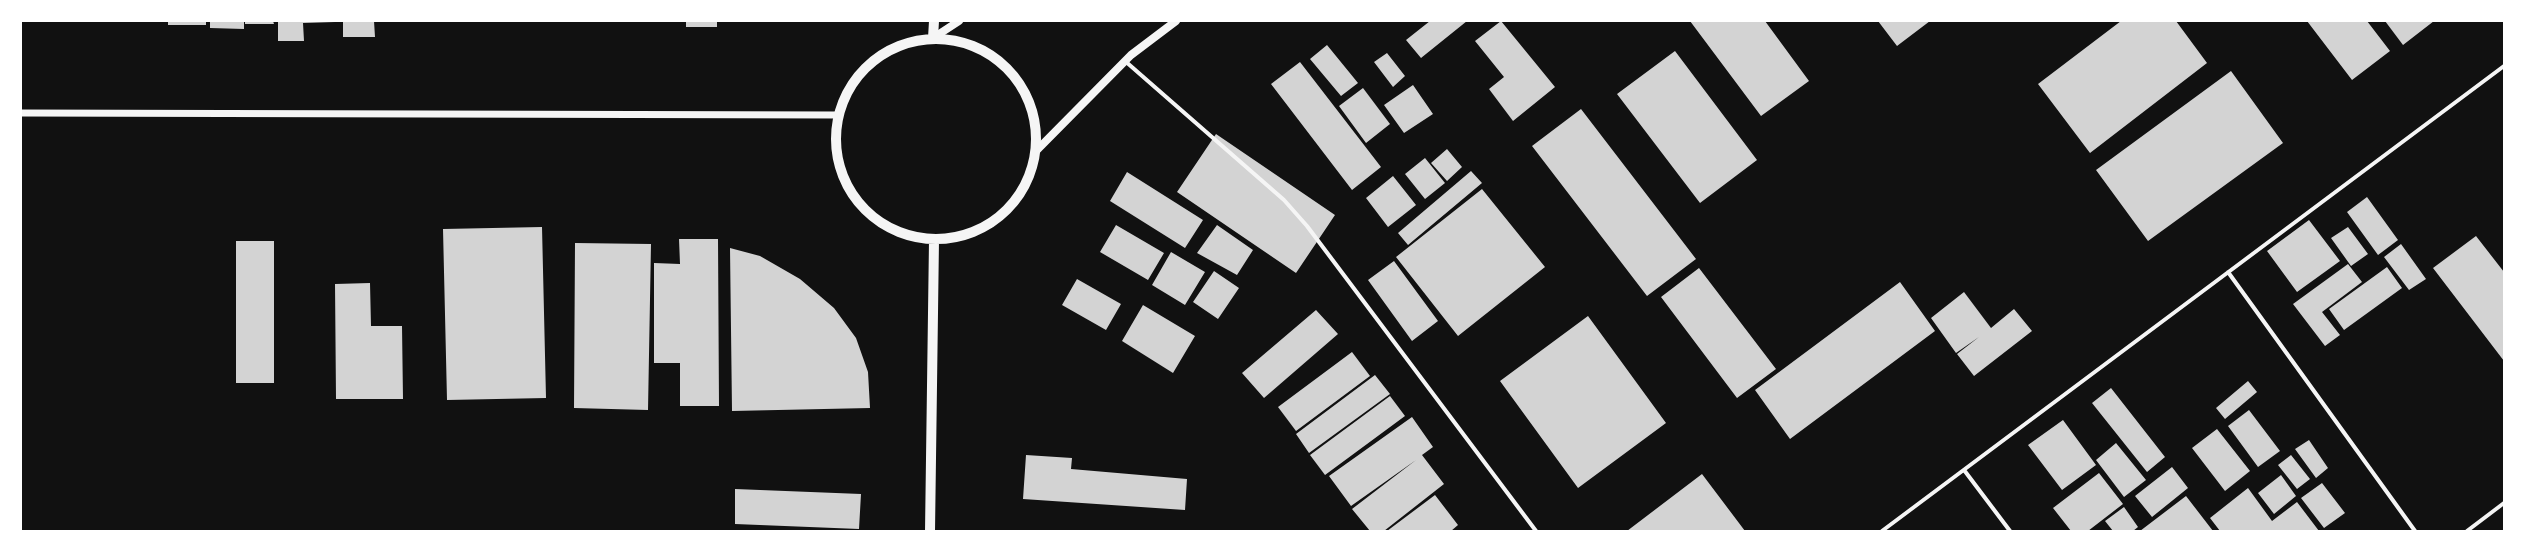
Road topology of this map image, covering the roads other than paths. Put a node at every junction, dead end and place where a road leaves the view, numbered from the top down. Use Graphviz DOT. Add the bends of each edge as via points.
graph roads {
  1 [pos="934,21"];
  2 [pos="959,21"];
  3 [pos="1176,21"];
  4 [pos="933,38"];
  5 [pos="1125,61"];
  6 [pos="2504,66"];
  7 [pos="21,114"];
  8 [pos="838,115"];
  9 [pos="1037,150"];
  10 [pos="934,240"];
  11 [pos="2228,272"];
  12 [pos="1964,470"];
  13 [pos="2504,503"];
  14 [pos="930,531"];
  15 [pos="1536,531"];
  16 [pos="1882,531"];
  17 [pos="2010,531"];
  18 [pos="2415,531"];
  19 [pos="2467,531"];
  1 -- 4 [label="main road"];
  2 -- 4 [label="main road"];
  3 -- 5 [label="main road"];
  4 -- 8 [label="main road" via="901,44 873,60 850,84"];
  4 -- 9 [label="main road" via="967,44 998,60 1021,85 1034,116"];
  5 -- 9 [label="main road"];
  5 -- 15 [label="street" via="1284,200 1302,220"];
  6 -- 11 [label="street"];
  7 -- 8 [label="street"];
  8 -- 10 [label="main road" via="835,145 841,174 856,200 878,221 904,235"];
  9 -- 10 [label="main road" via="1029,179 1008,210 990,225 964,237"];
  10 -- 14 [label="main road"];
  11 -- 12 [label="street"];
  11 -- 18 [label="street"];
  12 -- 16 [label="street"];
  12 -- 17 [label="street"];
  13 -- 19 [label="street"];
}
